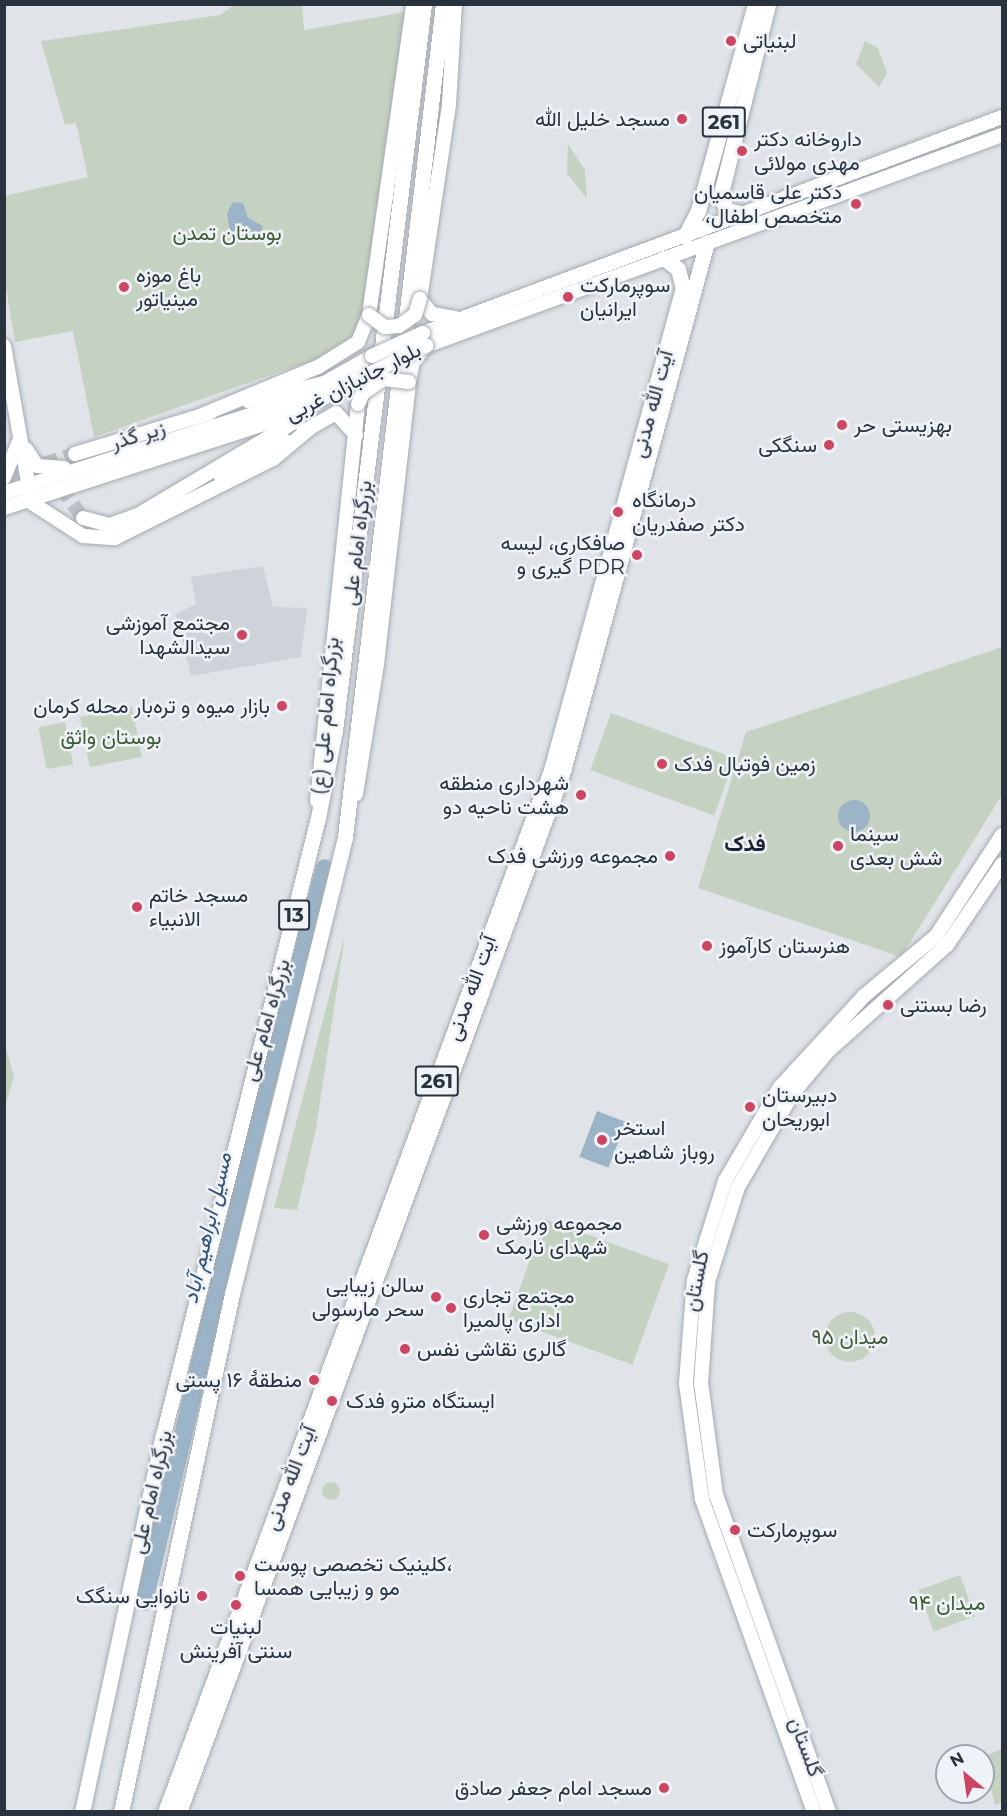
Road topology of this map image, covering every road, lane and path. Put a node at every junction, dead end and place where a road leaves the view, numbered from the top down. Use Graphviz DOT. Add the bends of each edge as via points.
graph roads {
  1 [pos="413,4"];
  2 [pos="424,4"];
  3 [pos="443,4"];
  4 [pos="455,4"];
  5 [pos="756,4"];
  6 [pos="768,4"];
  7 [pos="1002,117"];
  8 [pos="1002,135"];
  9 [pos="707,179"];
  10 [pos="723,184"];
  11 [pos="744,214"];
  12 [pos="685,236"];
  13 [pos="707,242"];
  14 [pos="664,258"];
  15 [pos="420,299"];
  16 [pos="369,315"];
  17 [pos="460,319"];
  18 [pos="424,339"];
  19 [pos="4,346"];
  20 [pos="409,382"];
  21 [pos="324,383"];
  22 [pos="317,404"];
  23 [pos="202,416"];
  24 [pos="309,429"];
  25 [pos="19,432"];
  26 [pos="356,435"];
  27 [pos="75,454"];
  28 [pos="114,460"];
  29 [pos="4,478"];
  30 [pos="201,478"];
  31 [pos="28,485"];
  32 [pos="4,493"];
  33 [pos="32,503"];
  34 [pos="4,508"];
  35 [pos="83,518"];
  36 [pos="318,818"];
  37 [pos="1002,835"];
  38 [pos="345,837"];
  39 [pos="532,839"];
  40 [pos="1002,864"];
  41 [pos="897,969"];
  42 [pos="911,980"];
  43 [pos="286,1511"];
  44 [pos="720,1537"];
  45 [pos="82,1812"];
  46 [pos="121,1812"];
  47 [pos="165,1812"];
  48 [pos="179,1812"];
  49 [pos="814,1812"];
  50 [pos="829,1812"];
  1 -- 16 [label="main road"];
  2 -- 36 [label="main road, بزرگراه امام علی / 13" via="335,730"];
  3 -- 38 [label="main road, بزرگراه امام علی / 13"];
  4 -- 15 [label="main road" via="450,104"];
  5 -- 9 [label="main road, 261"];
  6 -- 10 [label="main road, 261"];
  7 -- 11 [label="main road"];
  8 -- 13 [label="main road"];
  9 -- 10 [label="main road" via="714,189"];
  9 -- 12 [label="main road, 261"];
  10 -- 11 [label="main road" via="723,206"];
  11 -- 12 [label="main road, بلوار جانبازان غربی"];
  12 -- 17 [label="main road, بلوار جانبازان غربی"];
  13 -- 14 [label="main road, بلوار جانبازان غربی"];
  13 -- 39 [label="main road, آیت الله مدنی / 261" via="583,704"];
  14 -- 18 [label="main road, بلوار جانبازان غربی"];
  14 -- 39 [label="main road, آیت الله مدنی / 261" via="678,269 683,288"];
  15 -- 16 [label="main road, bridge" via="415,315 399,326 385,327"];
  15 -- 17 [label="main road" via="432,314"];
  16 -- 23 [label="main road" via="358,342 338,357"];
  17 -- 18 [label="main road, بلوار جانبازان غربی"];
  18 -- 20 [label="main road"];
  18 -- 21 [label="main road, بلوار جانبازان غربی, bridge" via="372,356"];
  18 -- 22 [label="main road, بلوار جانبازان غربی, bridge"];
  19 -- 25 [label="main road"];
  20 -- 26 [label="main road, بزرگراه امام علی (ع), bridge" via="384,379 363,393 358,404"];
  20 -- 38 [label="main road" via="364,760"];
  21 -- 23 [label="main road, بلوار جانبازان غربی"];
  21 -- 28 [label="main road, بلوار جانبازان غربی" via="279,406"];
  22 -- 30 [label="main road"];
  22 -- 33 [label="main road, بلوار جانبازان غربی"];
  23 -- 27 [label="main road, زیر گذر"];
  24 -- 26 [label="main road" via="336,413"];
  24 -- 30 [label="main road" via="218,476"];
  24 -- 33 [label="main road" via="273,459 115,538 83,536"];
  25 -- 28 [label="main road" via="33,464 48,471"];
  25 -- 29 [label="main road" via="16,456"];
  25 -- 31 [label="main road"];
  26 -- 36 [label="main road, بزرگراه امام علی (ع)" via="317,771"];
  28 -- 31 [label="main road, بلوار جانبازان غربی"];
  30 -- 35 [label="main road" via="138,515 109,525"];
  31 -- 32 [label="main road, بلوار جانبازان غربی"];
  31 -- 33 [label="main road"];
  33 -- 34 [label="main road, بلوار جانبازان غربی"];
  36 -- 45 [label="main road, بزرگراه امام علی / 13" via="163,1435"];
  37 -- 41 [label="main road, گلستان" via="936,936"];
  38 -- 46 [label="main road, بزرگراه امام علی / 13" via="232,1294"];
  39 -- 43 [label="main road, آیت الله مدنی / 261"];
  40 -- 42 [label="main road, گلستان" via="947,945"];
  41 -- 42 [label="main road"];
  41 -- 44 [label="main road, گلستان" via="818,1041 780,1087 750,1132 705,1232 687,1328 686,1383 690,1438"];
  42 -- 44 [label="main road, گلستان" via="869,1012 793,1093 762,1139 719,1237 701,1329 700,1383"];
  43 -- 47 [label="main road, آیت الله مدنی / 261"];
  43 -- 48 [label="main road, آیت الله مدنی / 261"];
  44 -- 49 [label="main road, گلستان"];
  44 -- 50 [label="main road, گلستان"];
}
